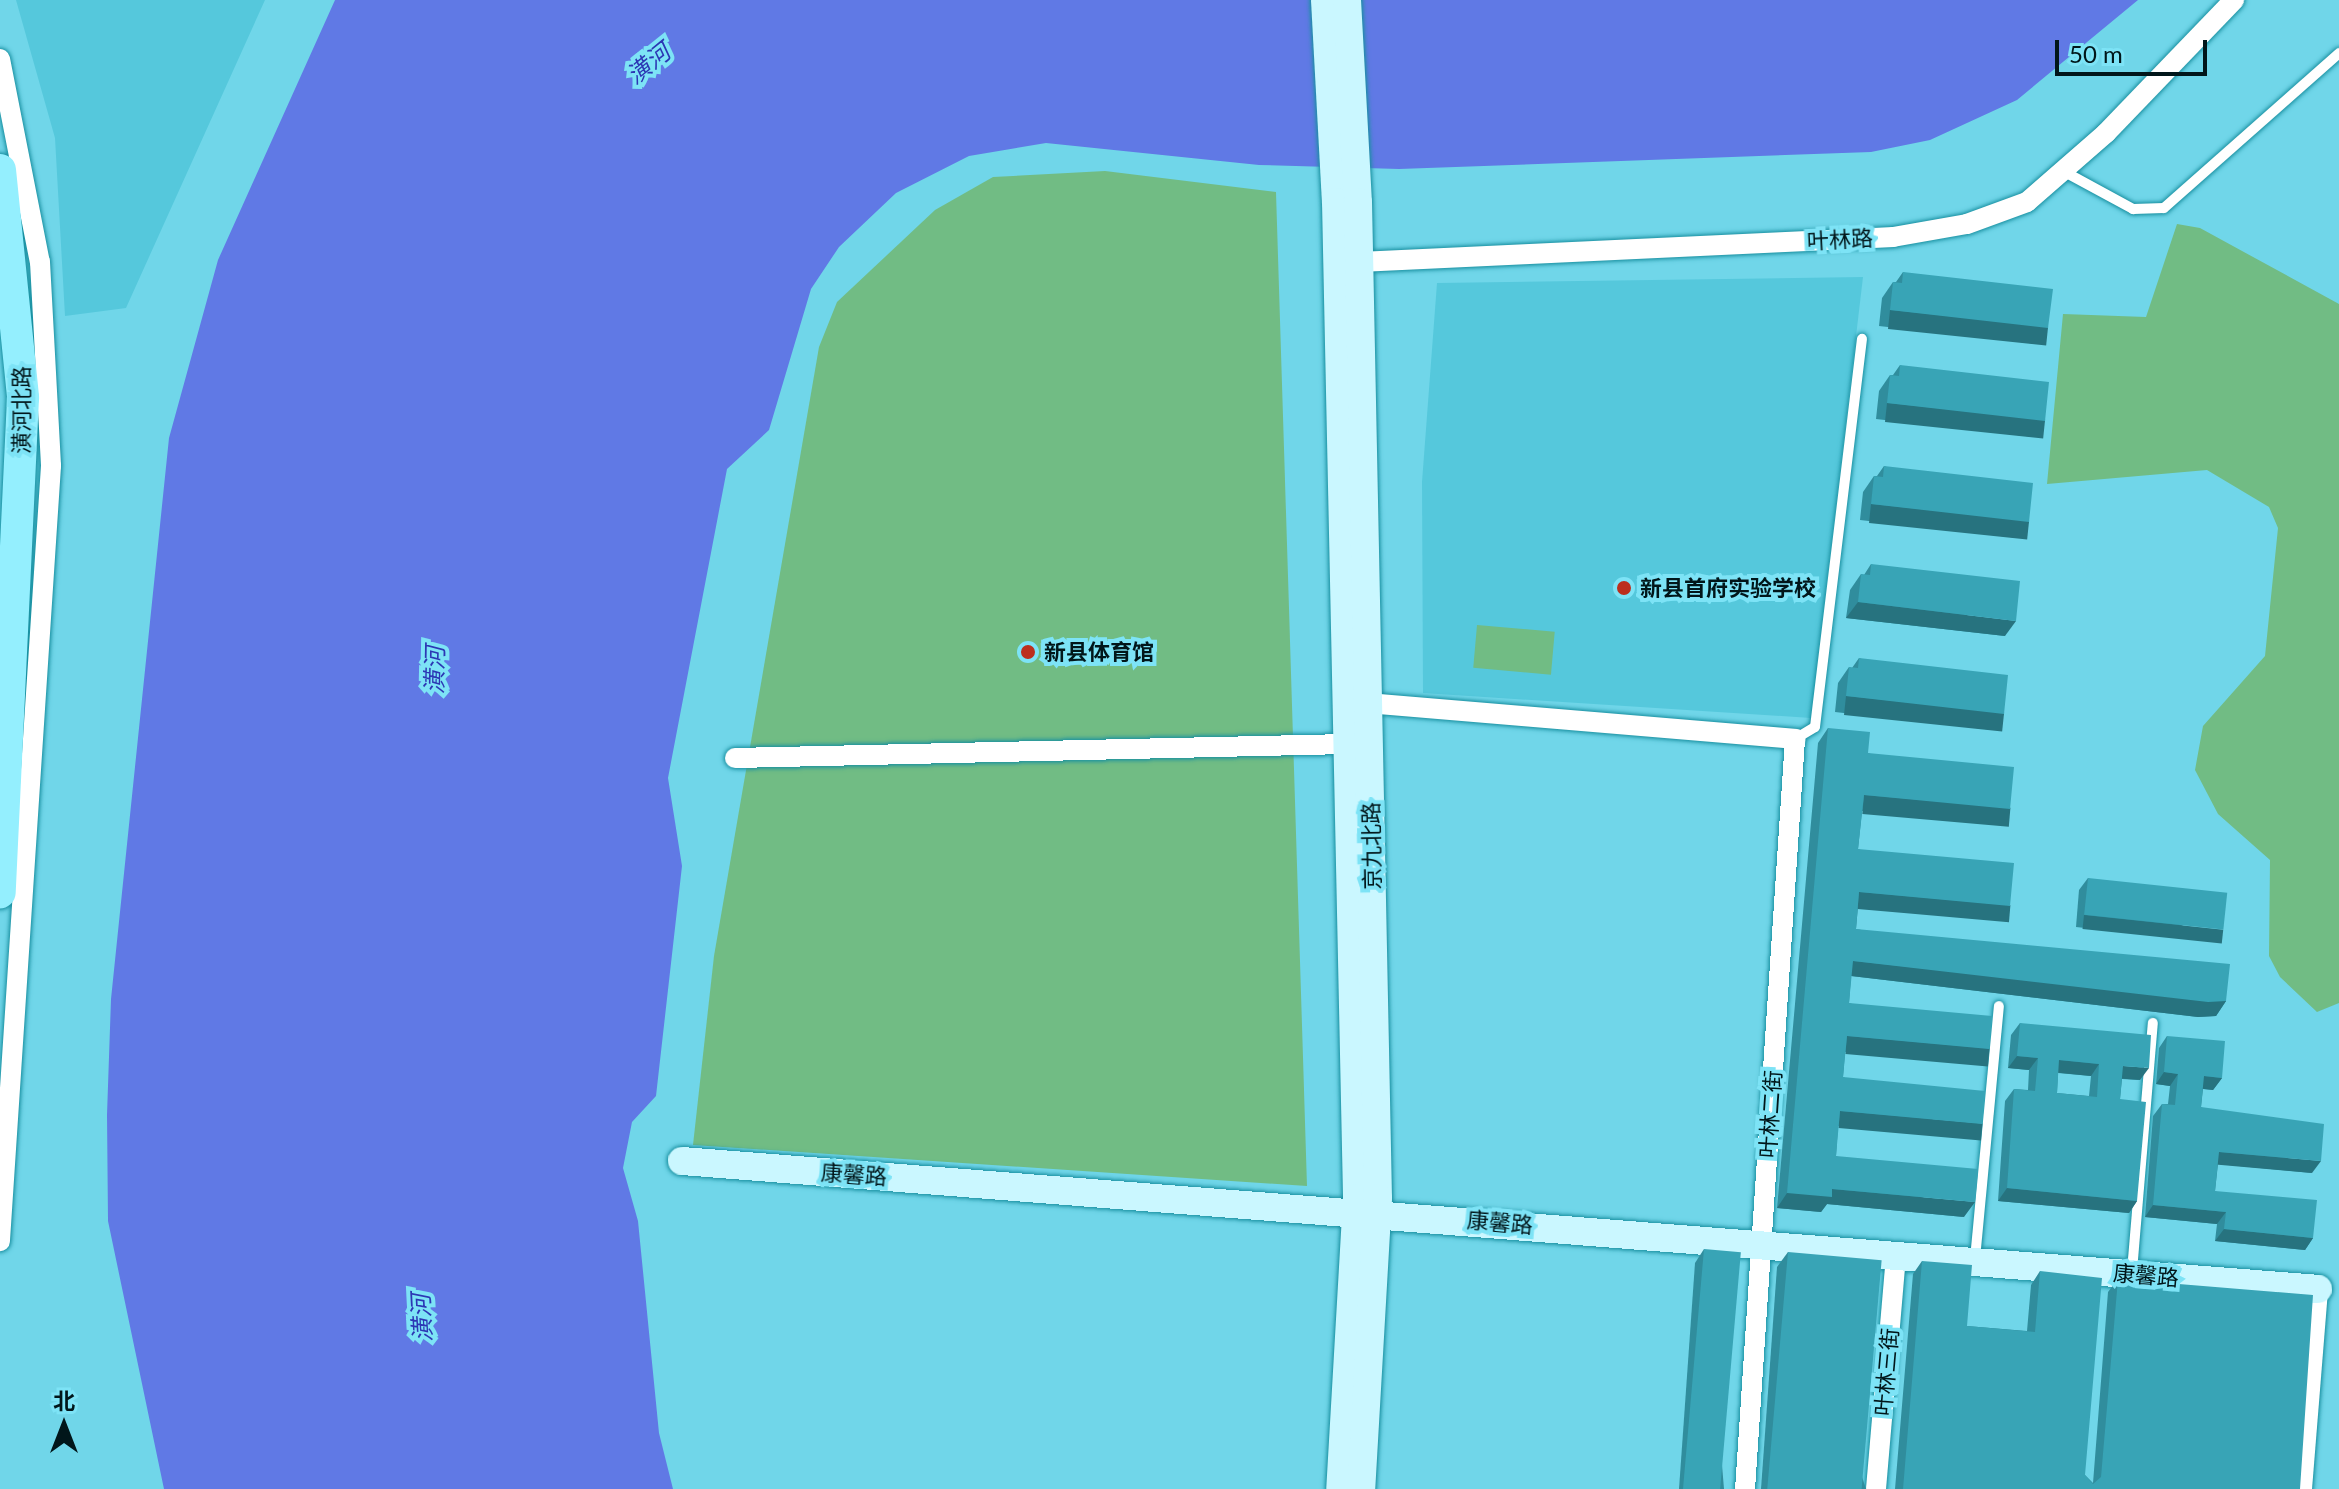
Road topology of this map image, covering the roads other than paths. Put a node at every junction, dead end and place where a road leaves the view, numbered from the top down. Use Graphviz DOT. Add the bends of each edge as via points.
graph roads {
  1 [pos="1325,0"];
  2 [pos="1347,0"];
  3 [pos="2234,0"];
  4 [pos="2339,53"];
  5 [pos="0,59"];
  6 [pos="0,170"];
  7 [pos="2063,171"];
  8 [pos="1347,202"];
  9 [pos="1359,262"];
  10 [pos="1862,339"];
  11 [pos="0,367"];
  12 [pos="0,437"];
  13 [pos="1368,703"];
  14 [pos="1795,739"];
  15 [pos="1348,744"];
  16 [pos="735,758"];
  17 [pos="0,892"];
  18 [pos="1999,1006"];
  19 [pos="2153,1023"];
  20 [pos="682,1161"];
  21 [pos="1368,1211"];
  22 [pos="0,1241"];
  23 [pos="1762,1243"];
  24 [pos="1896,1255"];
  25 [pos="1975,1261"];
  26 [pos="2131,1273"];
  27 [pos="2318,1289"];
  28 [pos="1340,1489"];
  29 [pos="1361,1489"];
  30 [pos="1745,1489"];
  31 [pos="1876,1489"];
  32 [pos="2302,1489"];
  1 -- 8 [label="main road"];
  2 -- 8 [label="main road"];
  3 -- 7 [label="street, 叶林路"];
  4 -- 7 [label="lane" via="2164,208 2133,209"];
  5 -- 22 [label="street" via="40,262 51,466"];
  6 -- 17 [label="main road, 潢河北路" via="23,398"];
  7 -- 9 [label="street, 叶林路" via="2027,202 1918,234"];
  8 -- 9 [label="main road, 京九北路"];
  8 -- 15 [label="main road, 京九北路"];
  9 -- 13 [label="main road, 京九北路"];
  10 -- 14 [label="lane" via="1815,727"];
  11 -- 12 [label="main road, 潢河北路"];
  13 -- 14 [label="street"];
  13 -- 21 [label="main road, 京九北路"];
  14 -- 23 [label="street, 叶林二街"];
  15 -- 16 [label="street"];
  15 -- 21 [label="main road, 京九北路"];
  18 -- 25 [label="lane"];
  19 -- 26 [label="lane"];
  20 -- 21 [label="main road, 康馨路"];
  21 -- 23 [label="main road, 康馨路"];
  21 -- 28 [label="main road, 京九北路"];
  21 -- 29 [label="main road, 京九北路"];
  23 -- 24 [label="main road, 康馨路"];
  23 -- 30 [label="street, 叶林二街"];
  24 -- 25 [label="main road, 康馨路"];
  24 -- 31 [label="street, 叶林三街"];
  25 -- 26 [label="main road, 康馨路" via="2101,1279"];
  26 -- 27 [label="main road, 康馨路"];
  27 -- 32 [label="street"];
}
